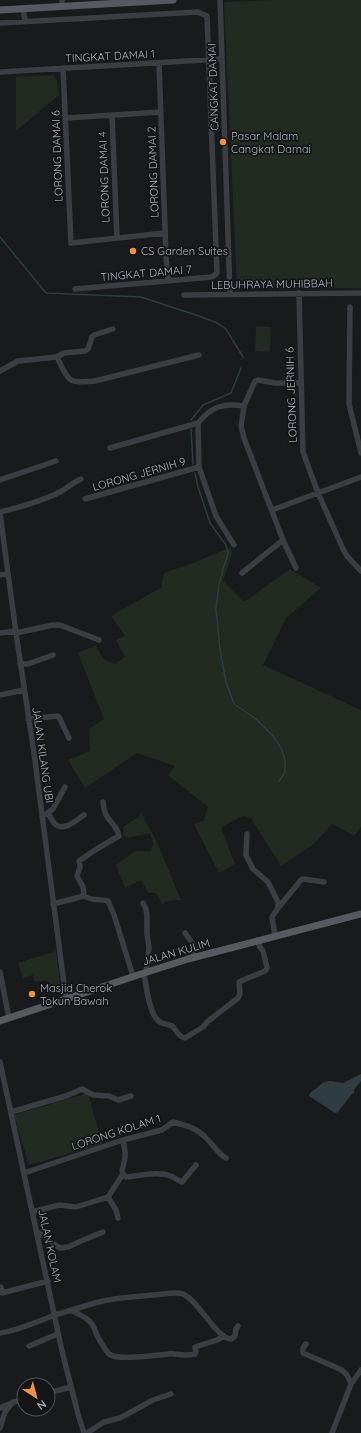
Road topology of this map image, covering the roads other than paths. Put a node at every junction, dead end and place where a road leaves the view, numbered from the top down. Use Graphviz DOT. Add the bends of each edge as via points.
graph roads {
  1 [pos="173,0"];
  2 [pos="220,0"];
  3 [pos="62,3"];
  4 [pos="23,8"];
  5 [pos="0,10"];
  6 [pos="25,22"];
  7 [pos="0,23"];
  8 [pos="221,59"];
  9 [pos="209,60"];
  10 [pos="159,63"];
  11 [pos="63,68"];
  12 [pos="0,72"];
  13 [pos="161,112"];
  14 [pos="112,115"];
  15 [pos="66,118"];
  16 [pos="165,233"];
  17 [pos="116,238"];
  18 [pos="217,273"];
  19 [pos="168,281"];
  20 [pos="75,289"];
  21 [pos="299,293"];
  22 [pos="361,293"];
  23 [pos="230,294"];
  24 [pos="184,295"];
  25 [pos="350,307"];
  26 [pos="113,329"];
  27 [pos="199,355"];
  28 [pos="57,357"];
  29 [pos="0,371"];
  30 [pos="301,383"];
  31 [pos="244,406"];
  32 [pos="198,423"];
  33 [pos="110,448"];
  34 [pos="361,453"];
  35 [pos="56,461"];
  36 [pos="199,467"];
  37 [pos="361,477"];
  38 [pos="81,479"];
  39 [pos="0,480"];
  40 [pos="318,493"];
  41 [pos="85,500"];
  42 [pos="272,510"];
  43 [pos="0,512"];
  44 [pos="284,540"];
  45 [pos="234,545"];
  46 [pos="296,568"];
  47 [pos="361,571"];
  48 [pos="242,573"];
  49 [pos="8,574"];
  50 [pos="0,575"];
  51 [pos="16,632"];
  52 [pos="0,633"];
  53 [pos="99,640"];
  54 [pos="53,655"];
  55 [pos="20,664"];
  56 [pos="24,690"];
  57 [pos="0,695"];
  58 [pos="28,719"];
  59 [pos="69,738"];
  60 [pos="65,787"];
  61 [pos="103,802"];
  62 [pos="48,813"];
  63 [pos="42,815"];
  64 [pos="84,815"];
  65 [pos="247,834"];
  66 [pos="324,882"];
  67 [pos="84,896"];
  68 [pos="143,903"];
  69 [pos="53,904"];
  70 [pos="278,908"];
  71 [pos="361,914"];
  72 [pos="185,933"];
  73 [pos="275,936"];
  74 [pos="257,940"];
  75 [pos="193,958"];
  76 [pos="0,972"];
  77 [pos="145,972"];
  78 [pos="133,976"];
  79 [pos="66,999"];
  80 [pos="9,1018"];
  81 [pos="0,1021"];
  82 [pos="0,1062"];
  83 [pos="131,1096"];
  84 [pos="11,1112"];
  85 [pos="123,1140"];
  86 [pos="226,1158"];
  87 [pos="196,1164"];
  88 [pos="24,1173"];
  89 [pos="123,1174"];
  90 [pos="108,1197"];
  91 [pos="32,1212"];
  92 [pos="118,1218"];
  93 [pos="37,1232"];
  94 [pos="103,1232"];
  95 [pos="48,1281"];
  96 [pos="1,1287"];
  97 [pos="72,1311"];
  98 [pos="55,1316"];
  99 [pos="238,1326"];
  100 [pos="0,1333"];
  101 [pos="58,1334"];
  102 [pos="224,1336"];
  103 [pos="306,1344"];
  104 [pos="29,1346"];
  105 [pos="361,1370"];
  106 [pos="351,1384"];
  107 [pos="71,1387"];
  108 [pos="56,1391"];
  109 [pos="171,1394"];
  110 [pos="16,1401"];
  111 [pos="13,1402"];
  112 [pos="0,1408"];
  113 [pos="0,1428"];
  114 [pos="86,1433"];
  115 [pos="332,1433"];
  1 -- 3 [label="main road"];
  2 -- 8 [label="street, CANGKAT DAMAI"];
  3 -- 4 [label="main road"];
  4 -- 5 [label="main road"];
  4 -- 6 [label="street"];
  6 -- 7 [label="street"];
  6 -- 9 [label="street, CANGKAT DAMAI" via="198,12 207,16"];
  8 -- 9 [label="street, TINGKAT DAMAI 1"];
  8 -- 23 [label="street, CANGKAT DAMAI"];
  9 -- 10 [label="street, TINGKAT DAMAI 1"];
  9 -- 18 [label="street, CANGKAT DAMAI"];
  10 -- 11 [label="street, TINGKAT DAMAI 1"];
  10 -- 13 [label="street, LORONG DAMAI 2"];
  11 -- 12 [label="street, TINGKAT DAMAI 1"];
  11 -- 15 [label="street, LORONG DAMAI 6"];
  13 -- 14 [label="street"];
  13 -- 16 [label="street, LORONG DAMAI 2"];
  14 -- 15 [label="street"];
  14 -- 17 [label="street, LORONG DAMAI 4"];
  15 -- 17 [label="street, LORONG DAMAI 6" via="71,243"];
  16 -- 17 [label="street"];
  16 -- 19 [label="street, LORONG DAMAI 2"];
  18 -- 19 [label="street, TINGKAT DAMAI 7" via="212,277"];
  19 -- 20 [label="street, TINGKAT DAMAI 7"];
  21 -- 22 [label="street, LEBUHRAYA MUHIBBAH"];
  21 -- 23 [label="street, LEBUHRAYA MUHIBBAH"];
  21 -- 30 [label="street, LORONG JERNIH 6"];
  23 -- 24 [label="street, LEBUHRAYA MUHIBBAH"];
  25 -- 34 [label="street" via="349,404"];
  26 -- 28 [label="street" via="94,335 85,351 64,353"];
  27 -- 28 [label="street" via="79,383 68,378"];
  28 -- 29 [label="street" via="18,361"];
  30 -- 31 [label="street" via="255,381"];
  30 -- 40 [label="street, LORONG JERNIH 6" via="303,452"];
  31 -- 32 [label="street" via="221,406 213,409"];
  31 -- 42 [label="street" via="241,426 244,438"];
  32 -- 33 [label="street"];
  32 -- 36 [label="street"];
  35 -- 39 [label="street"];
  36 -- 41 [label="street, LORONG JERNIH 9"];
  36 -- 45 [label="street" via="216,516"];
  37 -- 40 [label="street"];
  38 -- 43 [label="street" via="59,493 32,505"];
  40 -- 42 [label="street"];
  40 -- 47 [label="street, LORONG JERNIH 6" via="347,556"];
  42 -- 44 [label="street"];
  43 -- 49 [label="street, JALAN KILANG UBI"];
  44 -- 46 [label="street"];
  44 -- 48 [label="street"];
  49 -- 50 [label="street"];
  49 -- 51 [label="street, JALAN KILANG UBI"];
  51 -- 52 [label="street"];
  51 -- 53 [label="street" via="60,625"];
  51 -- 55 [label="street, JALAN KILANG UBI"];
  54 -- 55 [label="street" via="28,664"];
  55 -- 56 [label="street, JALAN KILANG UBI"];
  56 -- 57 [label="street"];
  56 -- 58 [label="street, JALAN KILANG UBI"];
  58 -- 59 [label="street" via="57,716"];
  58 -- 63 [label="street, JALAN KILANG UBI"];
  60 -- 62 [label="street"];
  61 -- 67 [label="street" via="106,818 118,830 119,836 79,861 77,876 83,887"];
  62 -- 63 [label="street"];
  62 -- 64 [label="street" via="59,826 66,826"];
  63 -- 69 [label="street, JALAN KILANG UBI"];
  65 -- 70 [label="street" via="246,855 253,869 268,882 278,902"];
  66 -- 70 [label="street" via="301,880"];
  67 -- 69 [label="street"];
  67 -- 78 [label="street" via="108,901"];
  68 -- 77 [label="street" via="147,916 146,934 149,948"];
  69 -- 79 [label="street, JALAN KILANG UBI"];
  70 -- 73 [label="street" via="272,917"];
  71 -- 73 [label="main road, JALAN KULIM"];
  72 -- 75 [label="street" via="192,944"];
  73 -- 74 [label="main road, JALAN KULIM"];
  74 -- 75 [label="main road, JALAN KULIM"];
  74 -- 77 [label="street" via="266,962 265,971 239,982 238,998 203,1027 185,1038 180,1037 171,1026 160,1023 155,1018"];
  75 -- 77 [label="main road, JALAN KULIM"];
  76 -- 80 [label="street"];
  77 -- 78 [label="main road, JALAN KULIM"];
  78 -- 79 [label="main road, JALAN KULIM"];
  79 -- 80 [label="main road, JALAN KULIM"];
  80 -- 81 [label="main road, JALAN KULIM"];
  82 -- 84 [label="street, JALAN KOLAM"];
  83 -- 84 [label="street" via="118,1100 109,1096 93,1095 82,1089"];
  84 -- 88 [label="street, JALAN KOLAM"];
  85 -- 86 [label="street, LORONG KOLAM 1" via="162,1130 173,1122 194,1128"];
  85 -- 88 [label="street, LORONG KOLAM 1"];
  85 -- 89 [label="street"];
  87 -- 89 [label="street" via="182,1182 171,1176 141,1174 126,1177"];
  88 -- 91 [label="street, JALAN KOLAM"];
  89 -- 90 [label="street"];
  90 -- 91 [label="street" via="76,1207 59,1205"];
  90 -- 92 [label="street"];
  91 -- 93 [label="street, JALAN KOLAM"];
  93 -- 94 [label="street" via="45,1235 60,1248"];
  93 -- 95 [label="street, JALAN KOLAM"];
  95 -- 96 [label="street" via="2,1293"];
  95 -- 98 [label="street, JALAN KOLAM"];
  97 -- 98 [label="street"];
  97 -- 102 [label="street" via="100,1301 125,1297 183,1294"];
  97 -- 102 [label="street" via="93,1325 108,1354 114,1356 188,1356 195,1354 195,1347"];
  98 -- 100 [label="street" via="16,1331"];
  98 -- 101 [label="street, JALAN KOLAM"];
  99 -- 102 [label="street" via="232,1339"];
  101 -- 104 [label="street"];
  101 -- 107 [label="street, JALAN KOLAM"];
  103 -- 106 [label="street" via="303,1353 342,1370"];
  105 -- 106 [label="street"];
  106 -- 115 [label="street"];
  107 -- 108 [label="street"];
  107 -- 114 [label="street, JALAN KOLAM"];
  109 -- 114 [label="street" via="120,1418 104,1422"];
  110 -- 111 [label="street"];
  111 -- 112 [label="street"];
  111 -- 113 [label="street" via="5,1412"];
}
